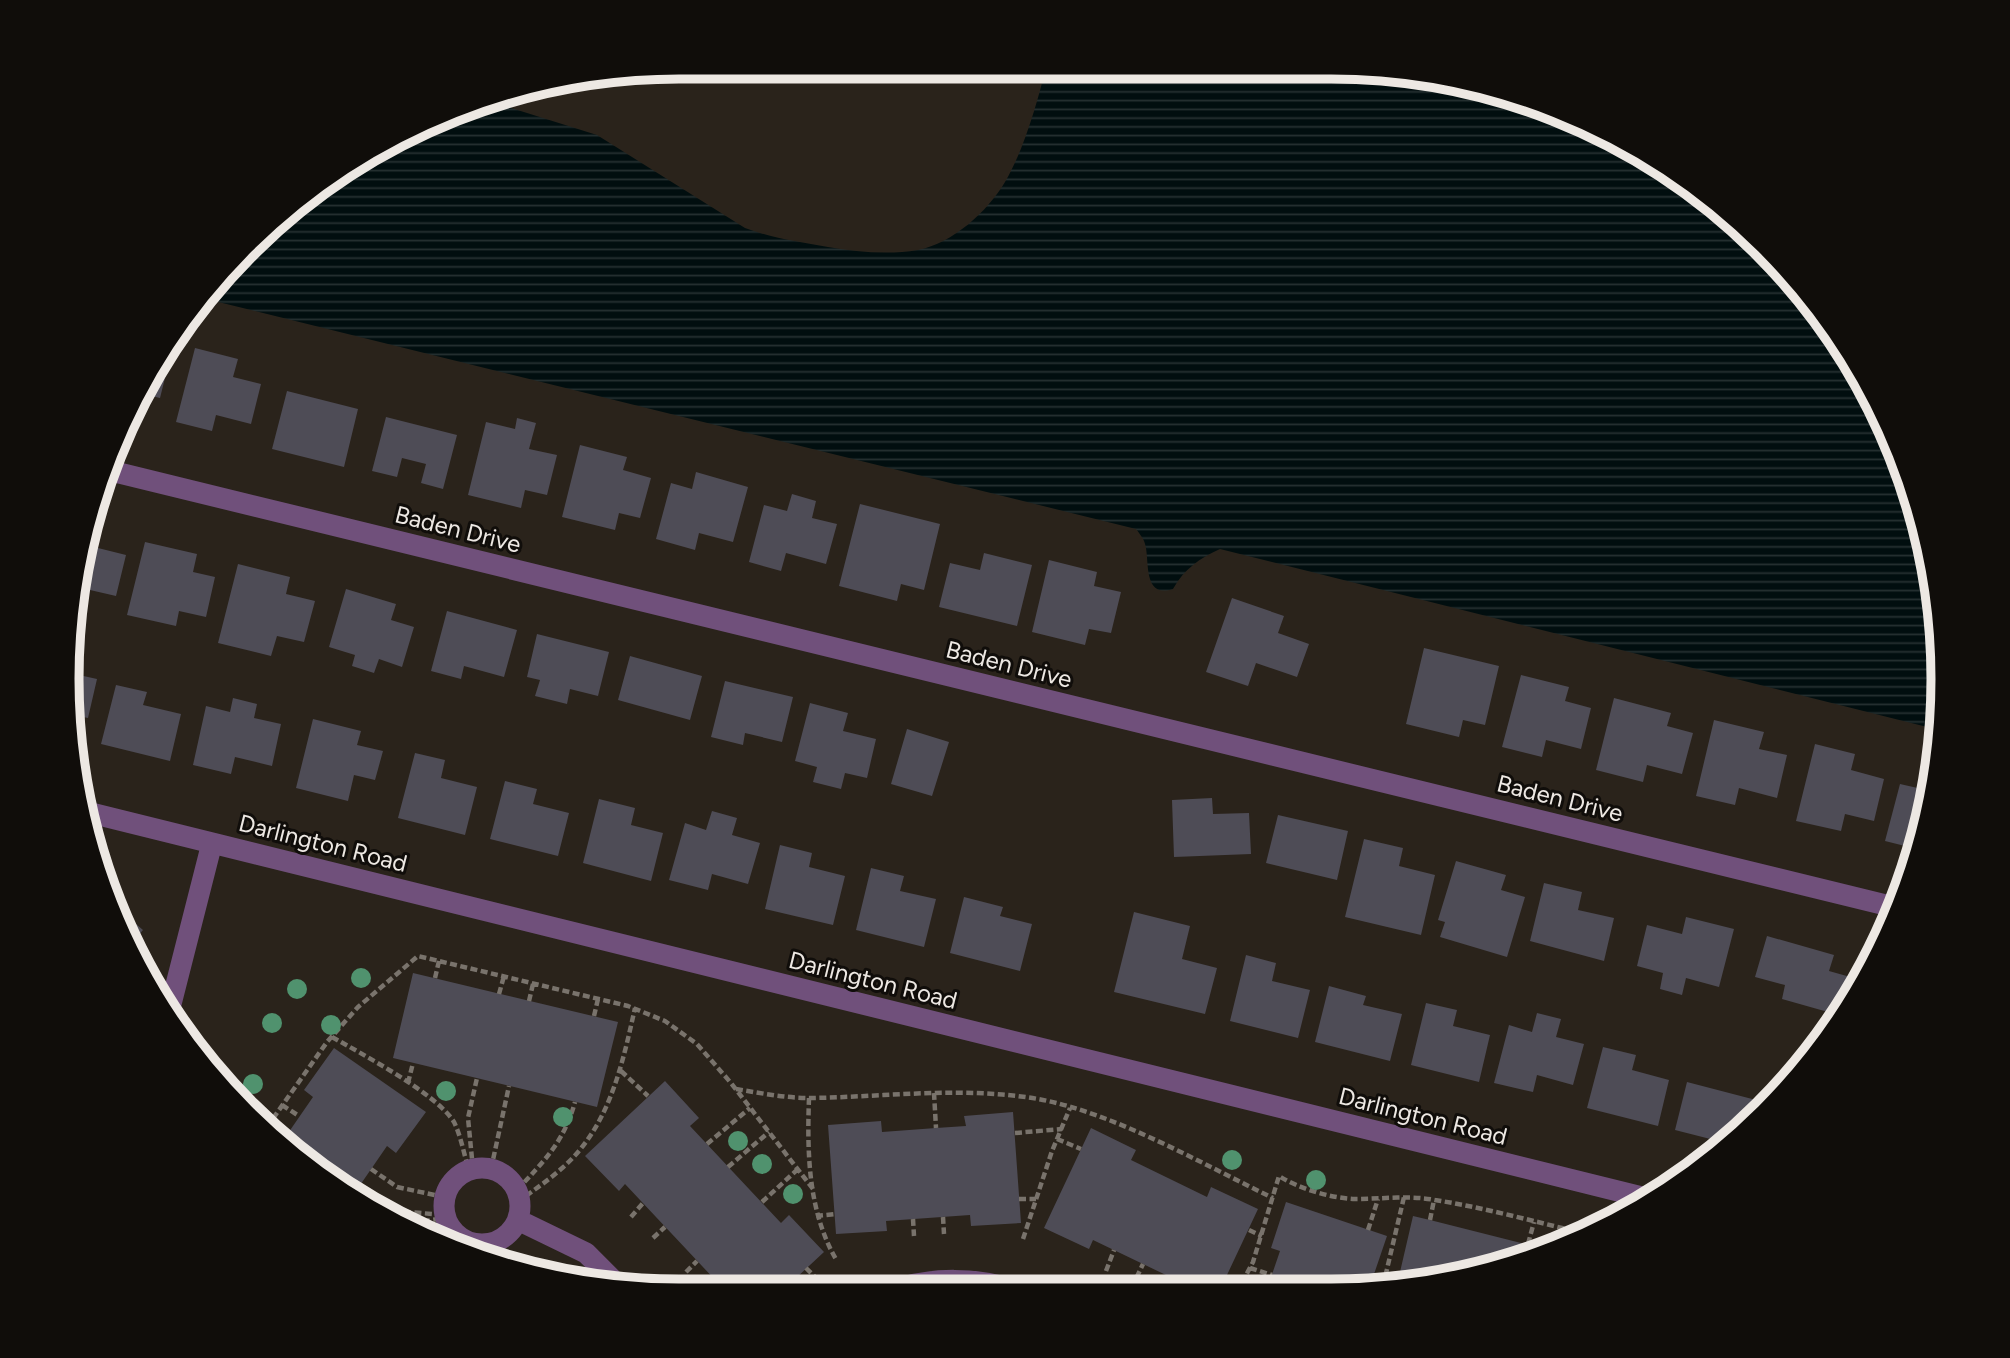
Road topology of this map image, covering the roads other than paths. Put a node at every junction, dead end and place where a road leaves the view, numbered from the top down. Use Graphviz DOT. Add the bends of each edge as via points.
graph roads {
  1 [pos="116,472"];
  2 [pos="94,814"];
  3 [pos="212,843"];
  4 [pos="1887,905"];
  5 [pos="172,1000"];
  6 [pos="1636,1196"];
  7 [pos="518,1204"];
  8 [pos="457,1237"];
  9 [pos="477,1244"];
  10 [pos="608,1275"];
  1 -- 4 [label="street, Baden Drive"];
  2 -- 3 [label="street, Darlington Road"];
  3 -- 5 [label="street"];
  3 -- 6 [label="street, Darlington Road"];
  7 -- 8 [label="street" via="505,1175 478,1169 457,1176 449,1186 445,1210"];
  7 -- 9 [label="street" via="512,1232 490,1244"];
  7 -- 10 [label="street" via="586,1253"];
}
